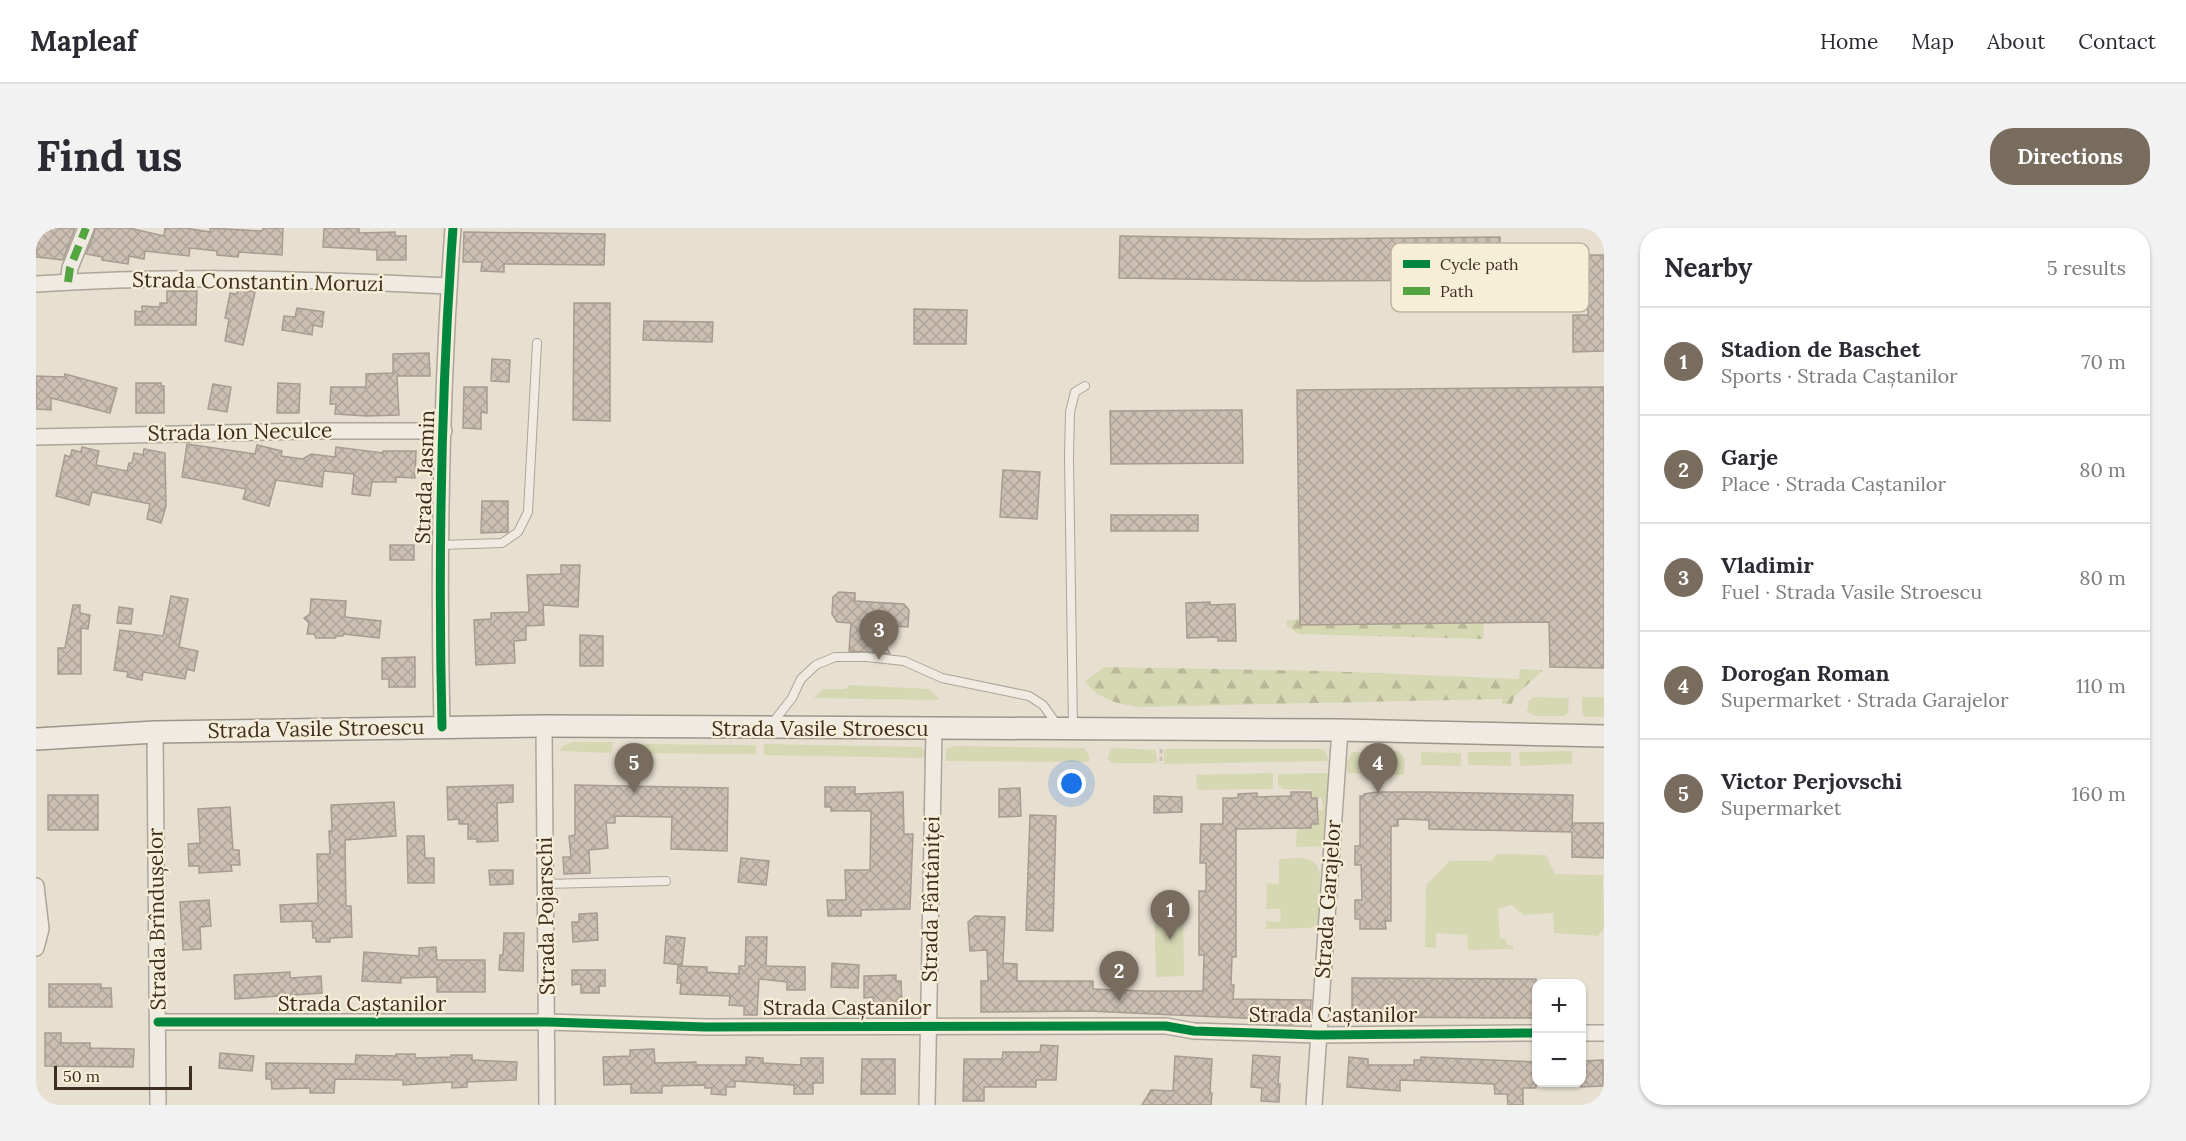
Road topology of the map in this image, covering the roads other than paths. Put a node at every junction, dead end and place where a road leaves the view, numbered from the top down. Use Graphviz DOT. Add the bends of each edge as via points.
graph roads {
  1 [pos="86,228"];
  2 [pos="453,228"];
  3 [pos="68,282"];
  4 [pos="36,284"];
  5 [pos="449,286"];
  6 [pos="537,343"];
  7 [pos="1085,386"];
  8 [pos="444,431"];
  9 [pos="36,437"];
  10 [pos="441,545"];
  11 [pos="544,726"];
  12 [pos="442,727"];
  13 [pos="768,728"];
  14 [pos="934,729"];
  15 [pos="1067,730"];
  16 [pos="1340,730"];
  17 [pos="155,732"];
  18 [pos="1604,736"];
  19 [pos="36,739"];
  20 [pos="666,881"];
  21 [pos="546,884"];
  22 [pos="36,886"];
  23 [pos="36,948"];
  24 [pos="158,1022"];
  25 [pos="548,1022"];
  26 [pos="929,1025"];
  27 [pos="1532,1033"];
  28 [pos="1586,1033"];
  29 [pos="1604,1033"];
  30 [pos="1318,1035"];
  31 [pos="158,1105"];
  32 [pos="547,1105"];
  33 [pos="927,1105"];
  34 [pos="1314,1105"];
  1 -- 3 [label="street"];
  2 -- 5 [label="street, Strada Jasmin"];
  3 -- 4 [label="street, Strada Constantin Moruzi"];
  3 -- 5 [label="street, Strada Constantin Moruzi" via="330,280"];
  5 -- 8 [label="street, Strada Jasmin"];
  6 -- 10 [label="lane" via="528,512 518,532 502,543"];
  7 -- 15 [label="lane" via="1075,392 1070,412"];
  8 -- 9 [label="street, Strada Ion Neculce"];
  8 -- 10 [label="street, Strada Jasmin"];
  10 -- 12 [label="street, Strada Jasmin"];
  11 -- 12 [label="main road, Strada Vasile Stroescu"];
  11 -- 13 [label="main road, Strada Vasile Stroescu"];
  11 -- 21 [label="street, Strada Pojarschi"];
  12 -- 17 [label="main road, Strada Vasile Stroescu"];
  13 -- 14 [label="main road, Strada Vasile Stroescu"];
  13 -- 15 [label="lane" via="792,698 801,679 816,665 835,657 867,657 904,661 942,678 1029,696"];
  14 -- 15 [label="main road, Strada Vasile Stroescu"];
  14 -- 26 [label="street, Strada Fântâniței"];
  15 -- 16 [label="main road, Strada Vasile Stroescu"];
  16 -- 18 [label="main road, Strada Vasile Stroescu"];
  16 -- 30 [label="street, Strada Garajelor"];
  17 -- 19 [label="main road, Strada Vasile Stroescu"];
  17 -- 24 [label="street, Strada Brîndușelor"];
  20 -- 21 [label="lane"];
  21 -- 25 [label="street, Strada Pojarschi"];
  22 -- 23 [label="street" via="41,929"];
  24 -- 25 [label="street, Strada Caștanilor"];
  24 -- 31 [label="street, Strada Brîndușelor"];
  25 -- 26 [label="street, Strada Caștanilor" via="706,1027"];
  25 -- 32 [label="street, Strada Pojarschi"];
  26 -- 30 [label="street, Strada Caștanilor" via="1166,1026 1194,1031"];
  26 -- 33 [label="street, Strada Fântâniței"];
  27 -- 30 [label="street, Strada Caștanilor"];
  28 -- 29 [label="street"];
  30 -- 34 [label="street, Strada Garajelor"];
}
